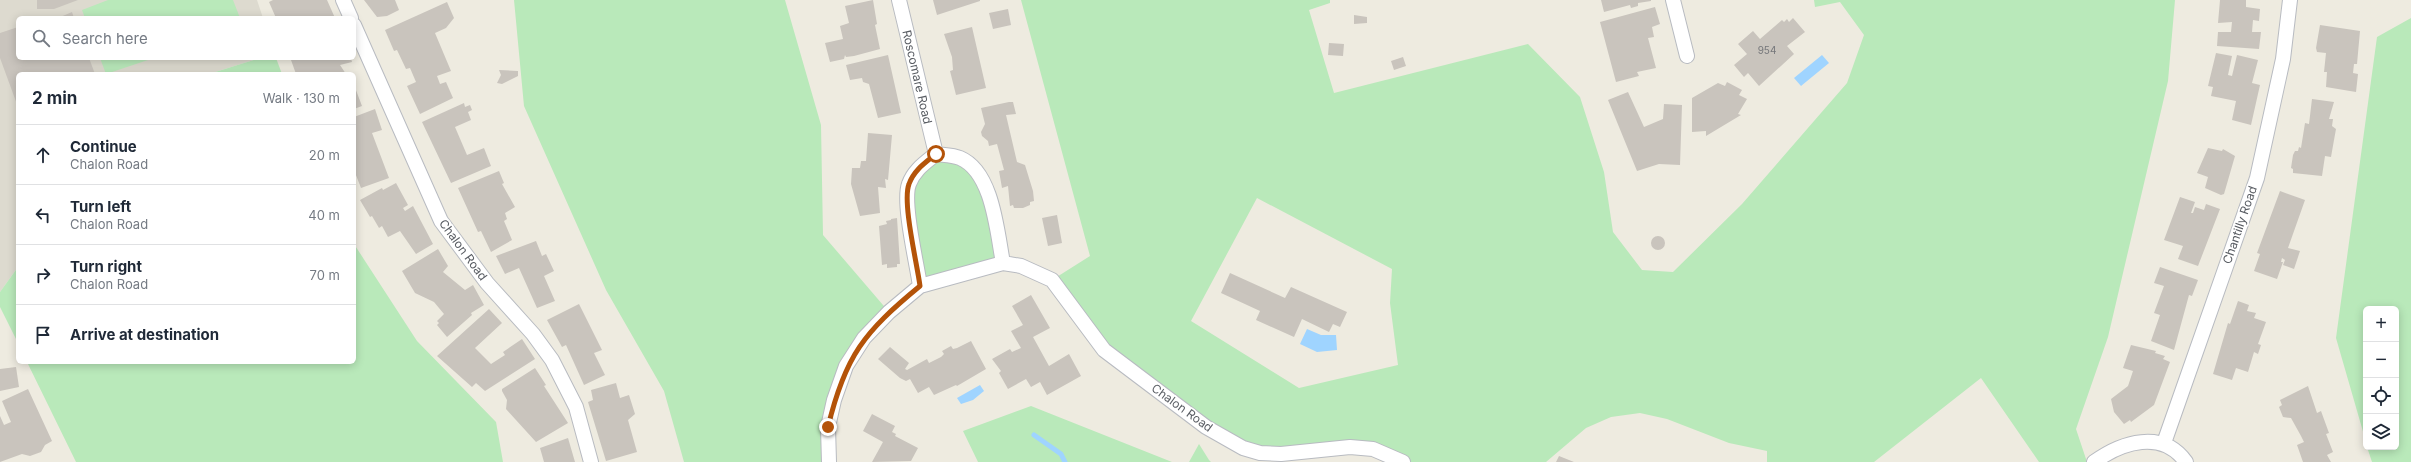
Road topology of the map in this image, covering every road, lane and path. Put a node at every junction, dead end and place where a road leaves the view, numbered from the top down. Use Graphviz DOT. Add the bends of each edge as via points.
graph roads {
  1 [pos="343,0"];
  2 [pos="899,0"];
  3 [pos="1673,0"];
  4 [pos="2290,0"];
  5 [pos="350,16"];
  6 [pos="356,30"];
  7 [pos="1687,56"];
  8 [pos="936,154"];
  9 [pos="1003,263"];
  10 [pos="920,286"];
  11 [pos="2164,443"];
  12 [pos="592,462"];
  13 [pos="829,462"];
  14 [pos="1403,462"];
  15 [pos="2094,462"];
  16 [pos="2186,462"];
  1 -- 5 [label="street"];
  2 -- 8 [label="street, Roscomare Road"];
  3 -- 7 [label="street"];
  4 -- 11 [label="street, Chantilly Road" via="2284,59 2257,178"];
  6 -- 12 [label="street, Chalon Road" via="441,221 487,283 533,334 552,360 576,407"];
  8 -- 9 [label="street" via="960,158 978,171 987,188"];
  8 -- 10 [label="street" via="918,168 909,184 907,203"];
  9 -- 10 [label="street, Chalon Road"];
  9 -- 14 [label="street, Chalon Road" via="1020,266 1052,280 1104,350 1206,427 1243,448 1260,453 1281,454 1350,447 1373,449"];
  10 -- 13 [label="street, Chalon Road" via="889,312 864,338 846,366 828,427"];
  11 -- 15 [label="street" via="2146,441 2113,451"];
  11 -- 16 [label="street"];
}
